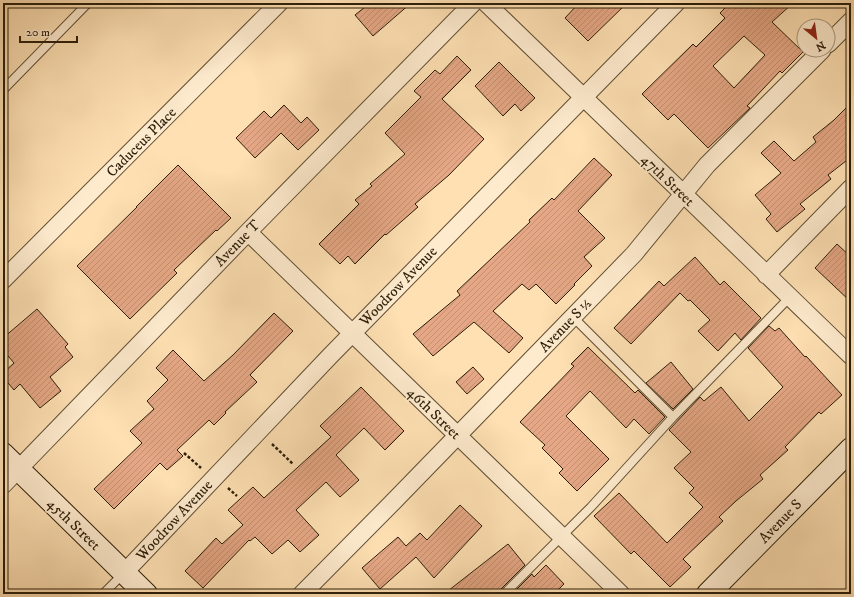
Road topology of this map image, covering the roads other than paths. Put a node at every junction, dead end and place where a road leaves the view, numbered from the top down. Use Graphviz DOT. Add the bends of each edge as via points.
graph roads {
  1 [pos="88,3"];
  2 [pos="279,3"];
  3 [pos="473,3"];
  4 [pos="486,3"];
  5 [pos="676,3"];
  6 [pos="851,21"];
  7 [pos="836,36"];
  8 [pos="814,58"];
  9 [pos="3,90"];
  10 [pos="583,97"];
  11 [pos="851,188"];
  12 [pos="683,194"];
  13 [pos="248,232"];
  14 [pos="766,275"];
  15 [pos="3,280"];
  16 [pos="790,297"];
  17 [pos="572,317"];
  18 [pos="352,333"];
  19 [pos="851,356"];
  20 [pos="673,417"];
  21 [pos="458,436"];
  22 [pos="851,449"];
  23 [pos="11,462"];
  24 [pos="3,485"];
  25 [pos="562,537"];
  26 [pos="124,573"];
  27 [pos="104,594"];
  28 [pos="146,594"];
  29 [pos="302,594"];
  30 [pos="504,594"];
  31 [pos="621,594"];
  32 [pos="708,594"];
  1 -- 9 [label="lane"];
  2 -- 15 [label="street, Caduceus Place"];
  3 -- 13 [label="street, Avenue T"];
  4 -- 10 [label="street, 47th Street"];
  5 -- 10 [label="street, Woodrow Avenue"];
  6 -- 7 [label="street"];
  8 -- 12 [label="street, Avenue S ½" via="706,165"];
  10 -- 12 [label="street, 47th Street"];
  10 -- 18 [label="street, Woodrow Avenue"];
  11 -- 14 [label="street"];
  12 -- 14 [label="street, 47th Street"];
  12 -- 17 [label="street, Avenue S ½" via="634,254"];
  13 -- 18 [label="street, 46th Street"];
  13 -- 23 [label="street, Avenue T"];
  14 -- 16 [label="street, 47th Street"];
  16 -- 19 [label="street, 47th Street"];
  16 -- 20 [label="lane"];
  17 -- 20 [label="lane"];
  17 -- 21 [label="street, Avenue S ½"];
  18 -- 21 [label="street, 46th Street"];
  18 -- 26 [label="street, Woodrow Avenue"];
  20 -- 25 [label="lane"];
  21 -- 25 [label="street, 46th Street"];
  21 -- 29 [label="street, Avenue S ½"];
  22 -- 32 [label="main road, Avenue S"];
  23 -- 24 [label="street, Avenue T"];
  23 -- 26 [label="main road, 45th Street"];
  25 -- 30 [label="lane"];
  25 -- 31 [label="street, 46th Street"];
  26 -- 27 [label="lane"];
  26 -- 28 [label="main road, 45th Street"];
}
